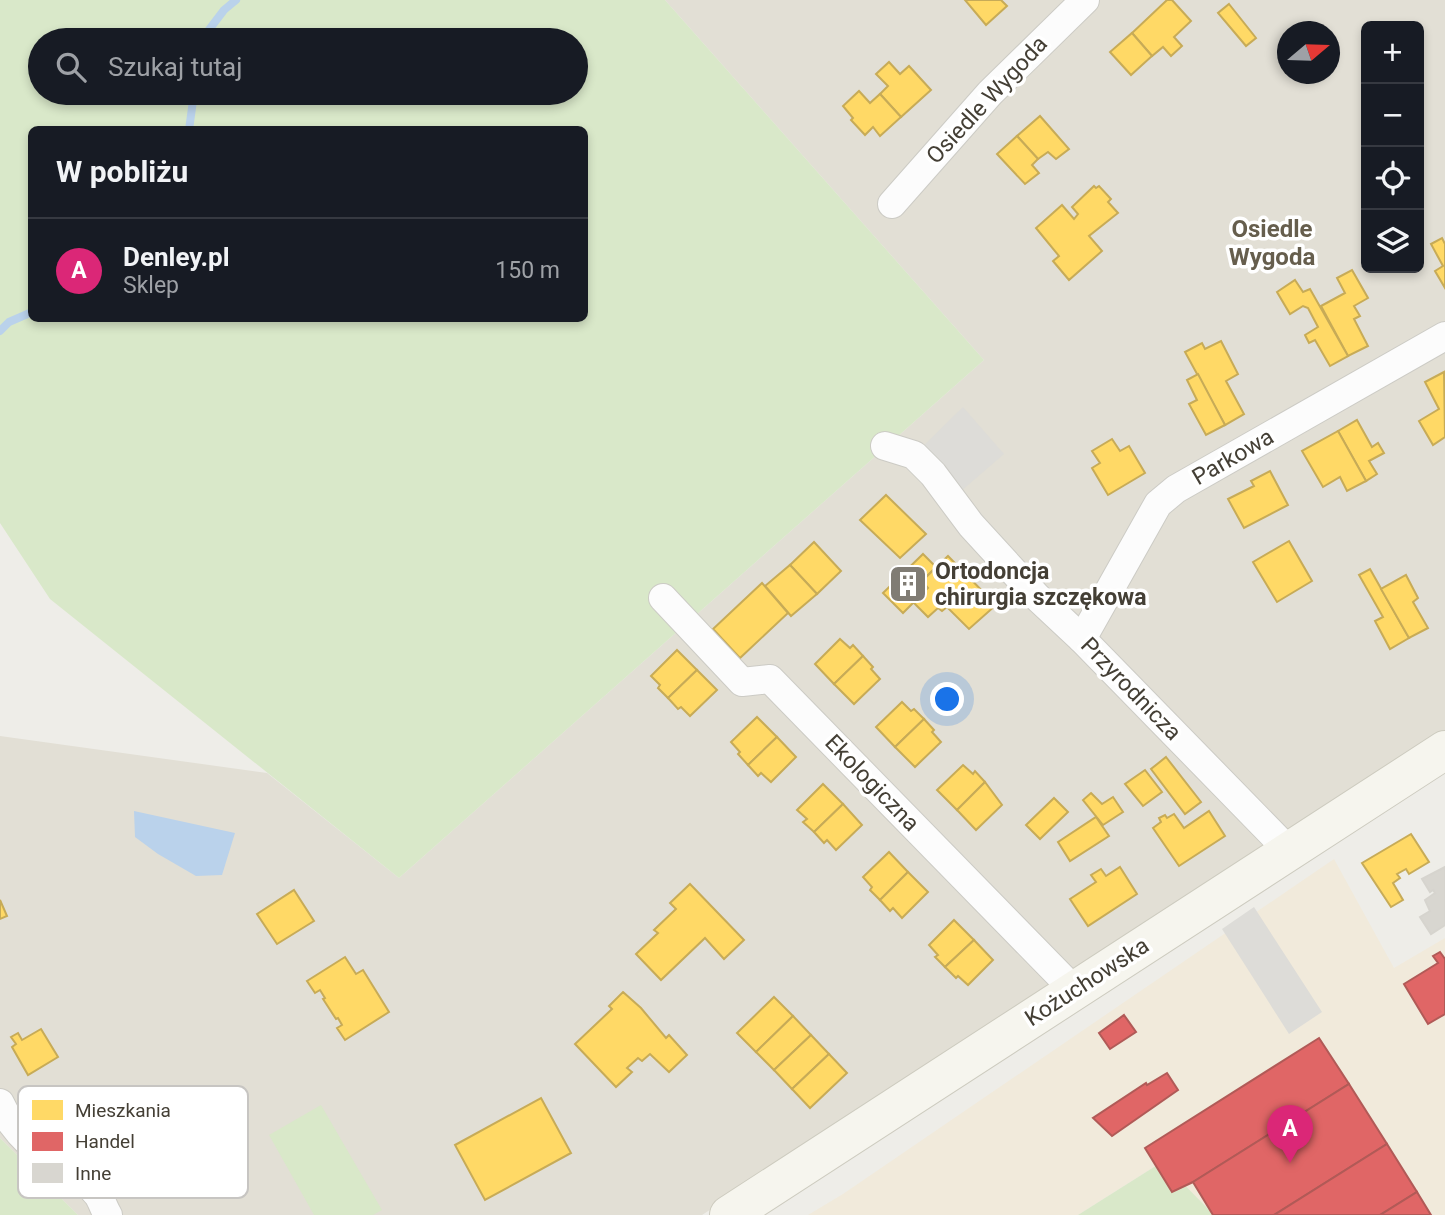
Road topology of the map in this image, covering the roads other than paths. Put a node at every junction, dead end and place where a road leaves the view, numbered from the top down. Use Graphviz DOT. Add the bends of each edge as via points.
graph roads {
  1 [pos="1085,0"];
  2 [pos="892,204"];
  3 [pos="1445,336"];
  4 [pos="885,446"];
  5 [pos="663,598"];
  6 [pos="1082,639"];
  7 [pos="1445,750"];
  8 [pos="1288,850"];
  9 [pos="1074,990"];
  10 [pos="0,1103"];
  11 [pos="18,1130"];
  12 [pos="98,1198"];
  13 [pos="107,1215"];
  14 [pos="729,1215"];
  1 -- 2 [label="street, Osiedle Wygoda" via="990,93"];
  3 -- 6 [label="street, Parkowa" via="1176,489 1158,504"];
  4 -- 6 [label="street, Przyrodnicza" via="914,455 971,525"];
  5 -- 9 [label="street, Ekologiczna" via="742,682 771,679"];
  6 -- 8 [label="street, Przyrodnicza"];
  7 -- 8 [label="main road, Kożuchowska"];
  8 -- 9 [label="main road, Kożuchowska"];
  9 -- 14 [label="main road, Kożuchowska"];
  10 -- 11 [label="street"];
  12 -- 13 [label="street"];
}
